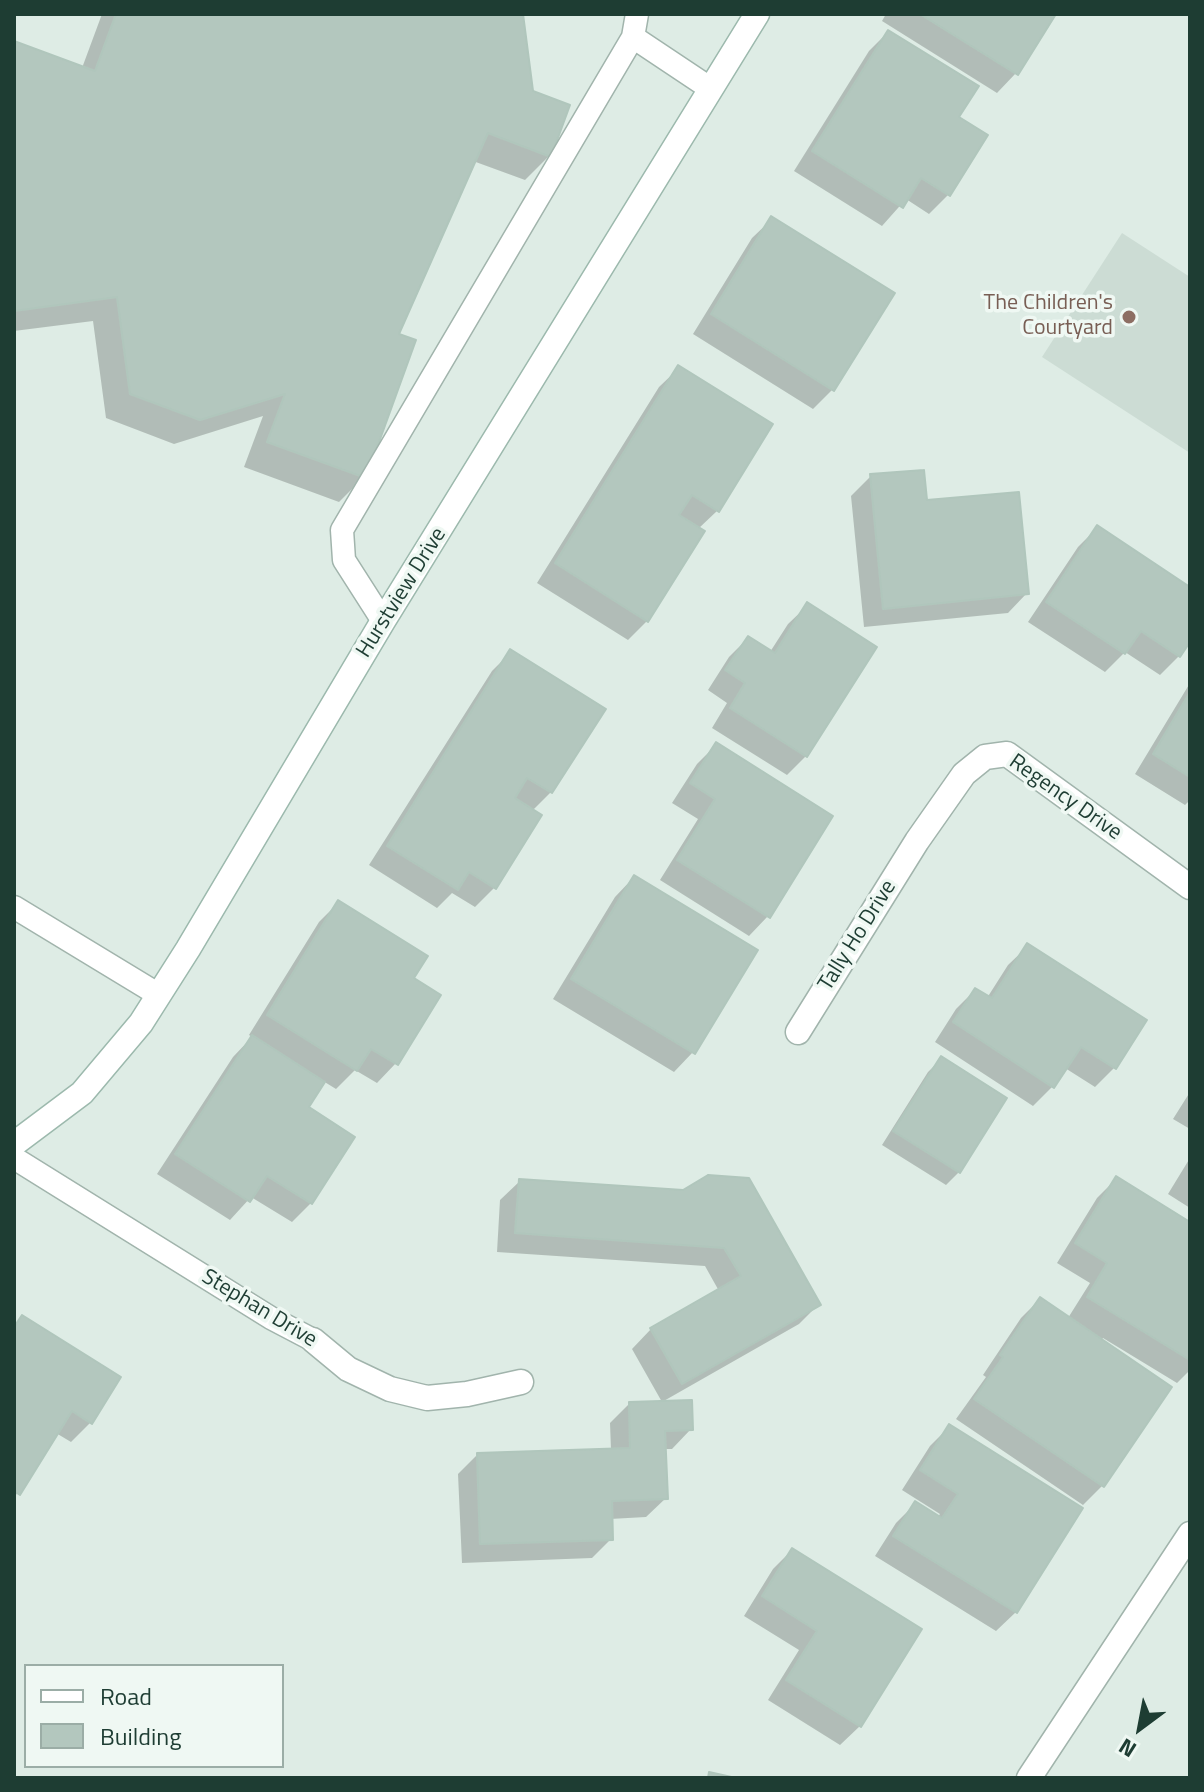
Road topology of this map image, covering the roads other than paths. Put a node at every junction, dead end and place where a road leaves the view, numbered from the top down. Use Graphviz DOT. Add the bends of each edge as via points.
graph roads {
  1 [pos="637,14"];
  2 [pos="757,14"];
  3 [pos="633,37"];
  4 [pos="711,89"];
  5 [pos="383,621"];
  6 [pos="917,841"];
  7 [pos="1190,887"];
  8 [pos="14,907"];
  9 [pos="159,995"];
  10 [pos="798,1032"];
  11 [pos="14,1144"];
  12 [pos="14,1158"];
  13 [pos="313,1340"];
  14 [pos="521,1382"];
  15 [pos="1190,1534"];
  16 [pos="1029,1778"];
  1 -- 3 [label="lane"];
  2 -- 4 [label="street, Hurstview Drive"];
  3 -- 4 [label="lane"];
  3 -- 5 [label="lane" via="342,530 344,560"];
  4 -- 5 [label="street, Hurstview Drive"];
  5 -- 9 [label="street, Hurstview Drive"];
  6 -- 7 [label="street, Regency Drive" via="964,774 985,757 1007,754"];
  6 -- 10 [label="street, Tally Ho Drive"];
  8 -- 9 [label="lane"];
  9 -- 11 [label="street, Hurstview Drive" via="82,1093"];
  12 -- 13 [label="lane, Stephan Drive"];
  13 -- 14 [label="street, Stephan Drive" via="348,1369 390,1389 427,1398"];
  15 -- 16 [label="street"];
}
